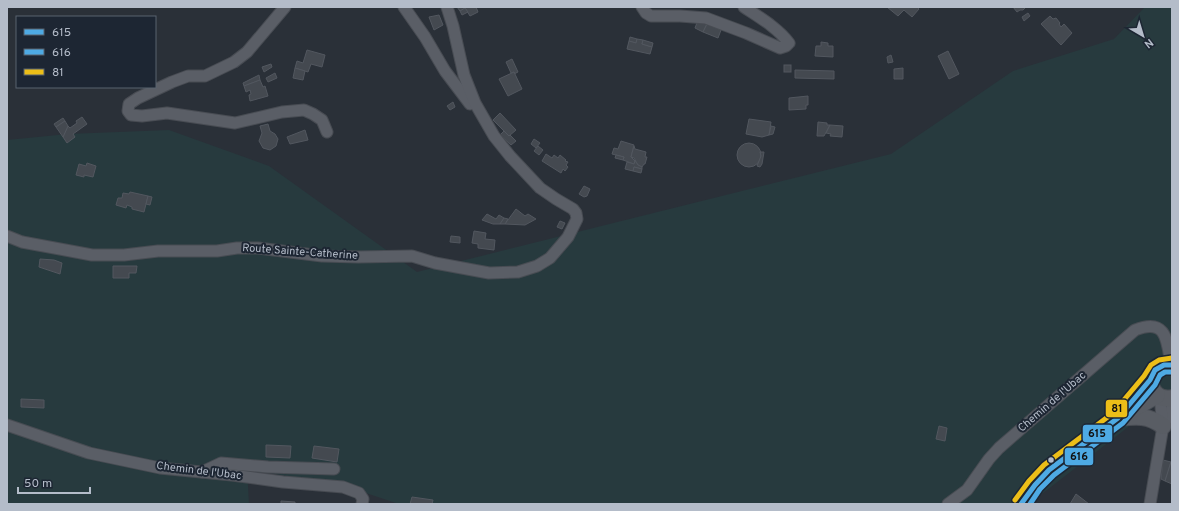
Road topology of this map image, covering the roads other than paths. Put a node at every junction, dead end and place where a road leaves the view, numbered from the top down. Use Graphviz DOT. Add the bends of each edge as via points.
graph roads {
  1 [pos="285,7"];
  2 [pos="404,7"];
  3 [pos="448,7"];
  4 [pos="642,7"];
  5 [pos="744,7"];
  6 [pos="475,103"];
  7 [pos="327,132"];
  8 [pos="7,236"];
  9 [pos="1168,365"];
  10 [pos="1150,380"];
  11 [pos="1163,397"];
  12 [pos="1172,408"];
  13 [pos="1118,418"];
  14 [pos="7,425"];
  15 [pos="1164,426"];
  16 [pos="334,469"];
  17 [pos="202,472"];
  18 [pos="362,504"];
  19 [pos="948,504"];
  20 [pos="1021,504"];
  21 [pos="1150,504"];
  1 -- 7 [label="street" via="247,52 234,62 205,76 188,76 153,90 129,104 128,111 131,115 167,113 235,123 282,112 304,110 322,120"];
  2 -- 6 [label="street" via="445,71 470,104"];
  3 -- 6 [label="street, Route Sainte-Catherine" via="464,75"];
  4 -- 5 [label="street" via="651,16 706,18 780,48 789,43"];
  6 -- 8 [label="street, Route Sainte-Catherine" via="494,136 510,156 540,188 576,213 577,219 568,238 550,258 537,266 518,272 489,273 412,256 322,256 258,248 92,255 22,242"];
  9 -- 10 [label="street" via="1152,374"];
  9 -- 19 [label="street, Chemin de l'Ubac" via="1167,339 1162,332 1153,326 1135,330 999,448 967,490"];
  10 -- 11 [label="street" via="1153,391"];
  10 -- 13 [label="street"];
  11 -- 13 [label="street"];
  11 -- 15 [label="street"];
  12 -- 15 [label="street"];
  13 -- 15 [label="street" via="1145,417"];
  13 -- 20 [label="street" via="1049,470"];
  14 -- 17 [label="street, Chemin de l'Ubac" via="90,453 160,468"];
  15 -- 21 [label="street"];
  16 -- 17 [label="street" via="221,463"];
  17 -- 18 [label="street, Chemin de l'Ubac" via="343,487 359,493 363,499"];
}
